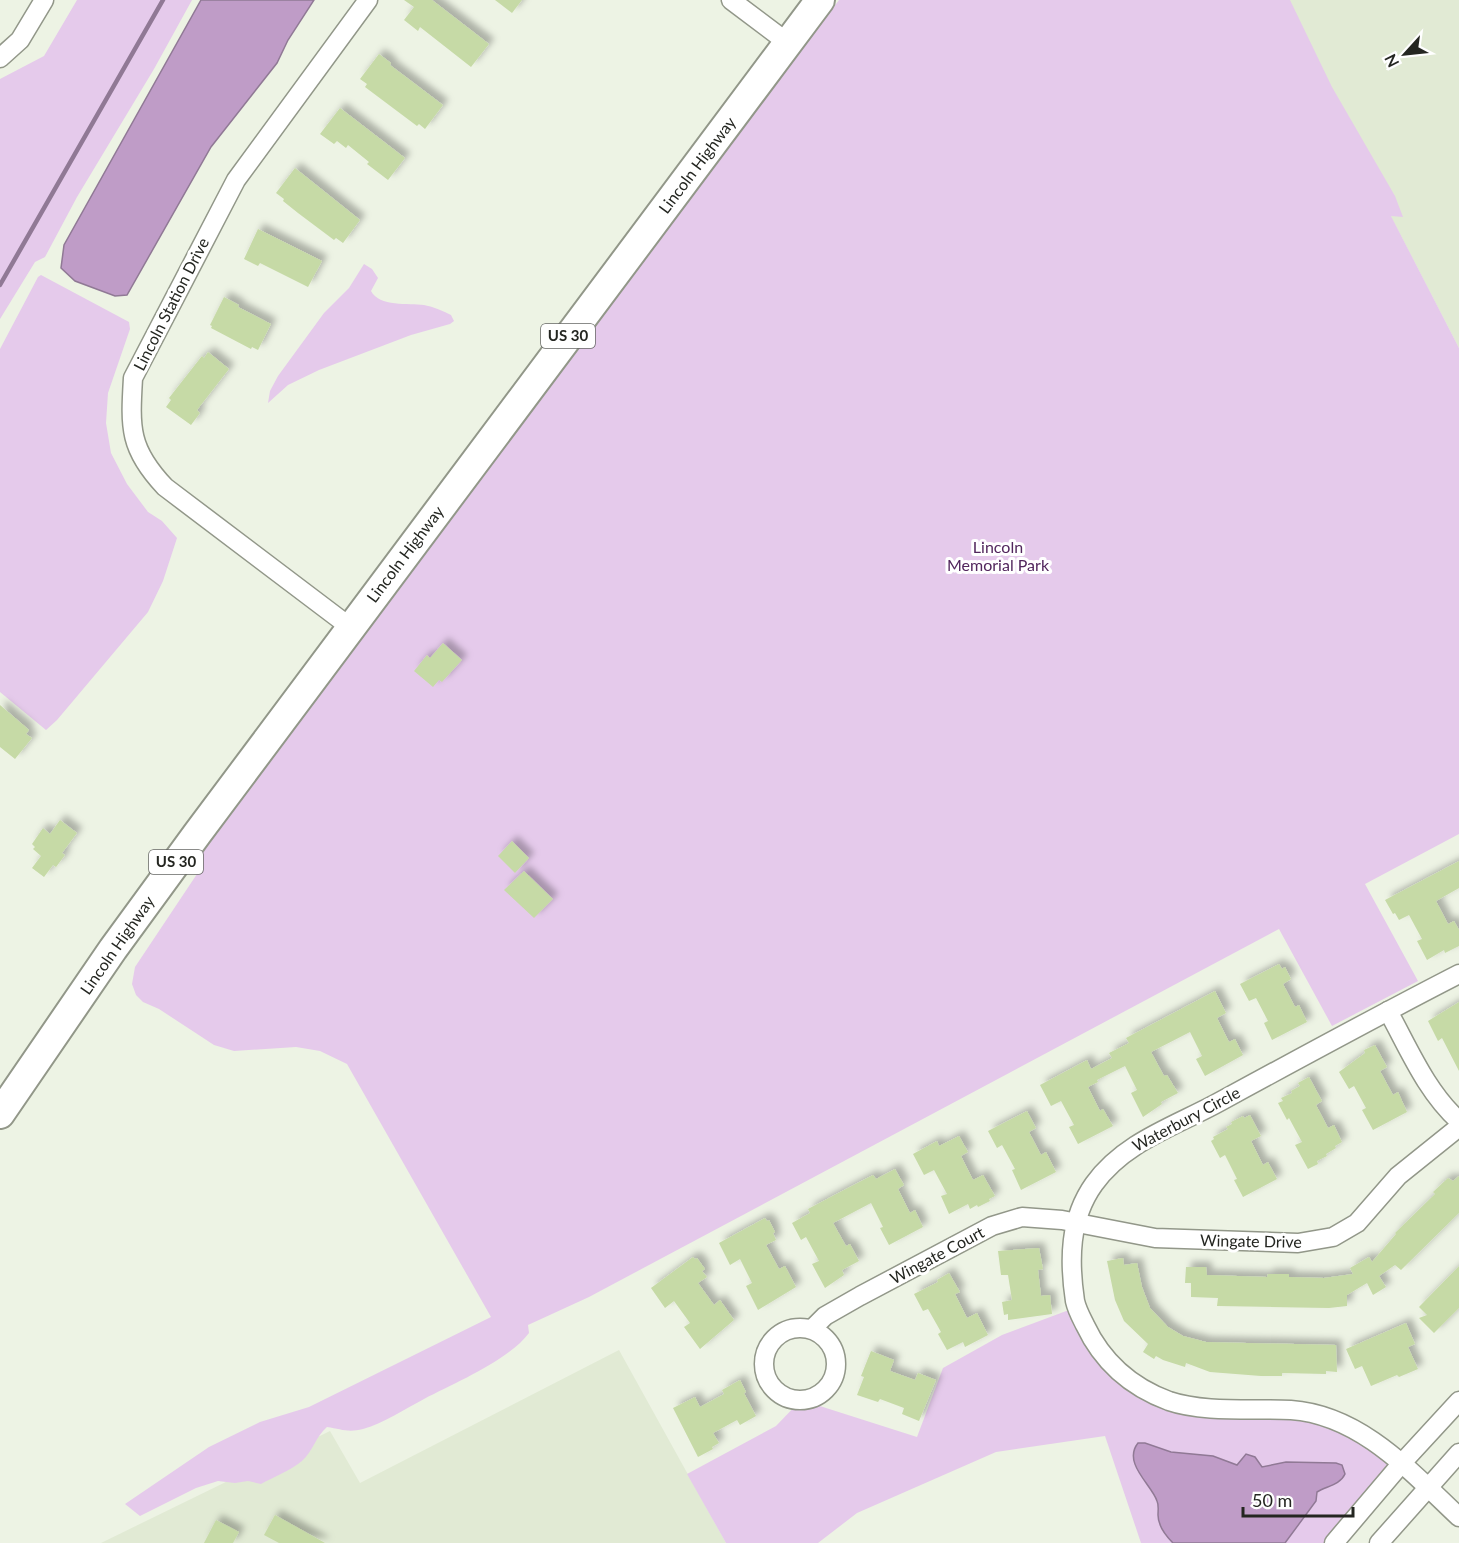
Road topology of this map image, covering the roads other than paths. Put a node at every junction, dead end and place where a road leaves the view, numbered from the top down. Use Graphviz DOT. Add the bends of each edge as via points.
graph roads {
  1 [pos="44,0"];
  2 [pos="368,0"];
  3 [pos="731,0"];
  4 [pos="820,0"];
  5 [pos="788,43"];
  6 [pos="0,58"];
  7 [pos="350,627"];
  8 [pos="1459,974"];
  9 [pos="1388,1011"];
  10 [pos="0,1114"];
  11 [pos="1459,1121"];
  12 [pos="1459,1127"];
  13 [pos="1074,1222"];
  14 [pos="812,1329"];
  15 [pos="1459,1401"];
  16 [pos="1459,1453"];
  17 [pos="1401,1464"];
  18 [pos="1428,1488"];
  19 [pos="1459,1517"];
  20 [pos="1334,1543"];
  21 [pos="1379,1543"];
  1 -- 6 [label="street" via="20,40"];
  2 -- 7 [label="street, Lincoln Station Drive" via="236,180 133,378 131,407 133,437 145,464 165,487"];
  3 -- 5 [label="street"];
  4 -- 5 [label="main road, Lincoln Highway / US 30"];
  5 -- 7 [label="main road, Lincoln Highway / US 30"];
  7 -- 10 [label="main road, Lincoln Highway / US 30" via="113,949"];
  8 -- 9 [label="street, Waterbury Circle"];
  9 -- 11 [label="street" via="1433,1093"];
  9 -- 13 [label="street, Waterbury Circle" via="1125,1151 1093,1185"];
  12 -- 13 [label="street, Wingate Drive" via="1398,1176 1356,1223 1326,1239 1298,1243 1155,1238"];
  13 -- 14 [label="street, Wingate Court" via="1022,1217 992,1226 852,1300"];
  13 -- 17 [label="street, Waterbury Circle" via="1071,1272 1077,1307 1094,1343 1118,1372 1152,1393 1192,1407 1294,1410 1328,1417 1366,1435"];
  15 -- 17 [label="street"];
  16 -- 18 [label="street"];
  17 -- 18 [label="street, Waterbury Circle"];
  17 -- 20 [label="street"];
  18 -- 19 [label="street, Waterbury Circle"];
  18 -- 21 [label="street"];
}
